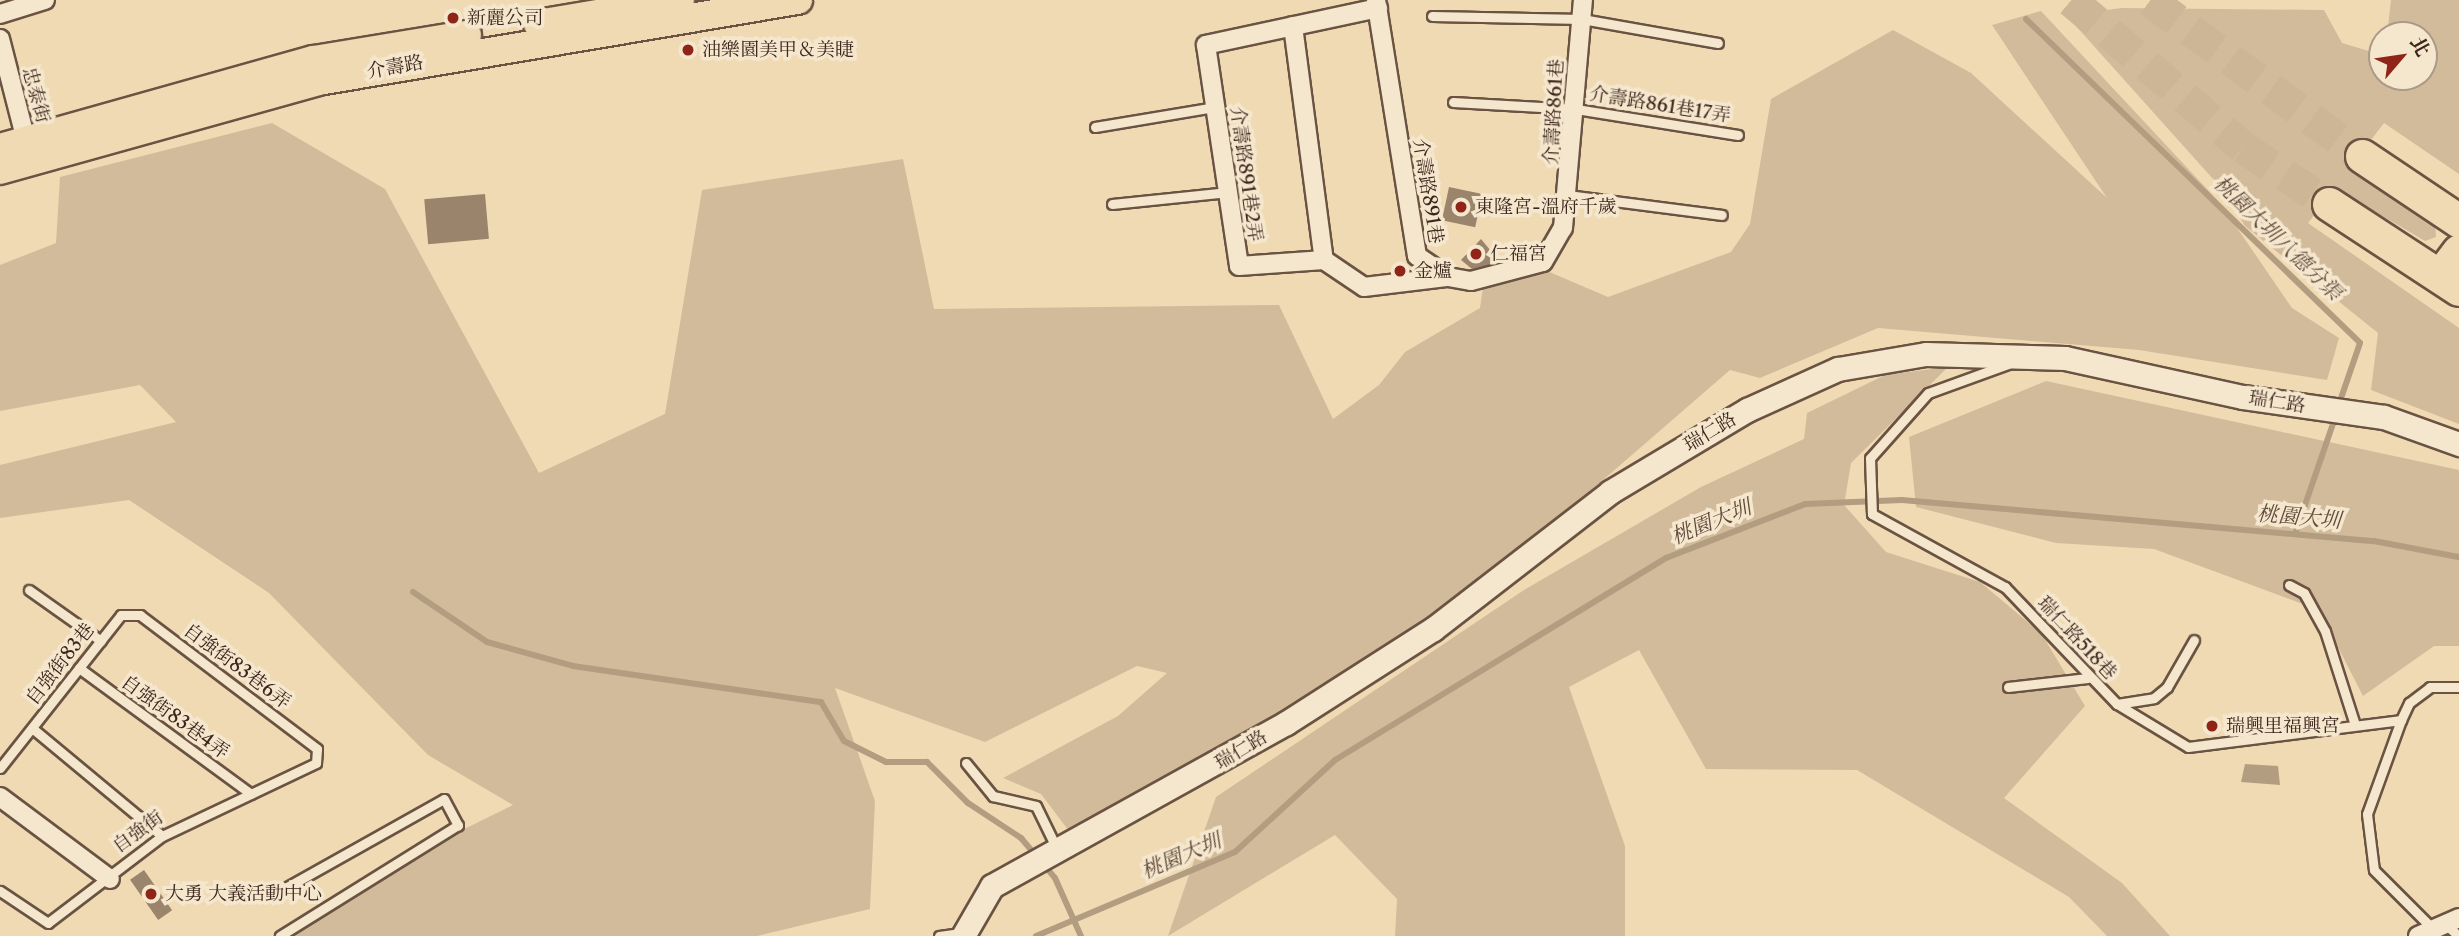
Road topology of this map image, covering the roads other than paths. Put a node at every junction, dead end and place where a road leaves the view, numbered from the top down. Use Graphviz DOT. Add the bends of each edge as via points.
graph roads {
  1 [pos="45,0"];
  2 [pos="680,0"];
  3 [pos="1584,0"];
  4 [pos="790,1"];
  5 [pos="1377,4"];
  6 [pos="633,12"];
  7 [pos="0,14"];
  8 [pos="1432,16"];
  9 [pos="1582,19"];
  10 [pos="1293,26"];
  11 [pos="0,39"];
  12 [pos="1718,43"];
  13 [pos="1452,102"];
  14 [pos="1215,107"];
  15 [pos="1576,109"];
  16 [pos="1095,127"];
  17 [pos="1738,135"];
  18 [pos="19,150"];
  19 [pos="2362,156"];
  20 [pos="0,170"];
  21 [pos="1228,192"];
  22 [pos="1568,195"];
  23 [pos="1112,204"];
  24 [pos="2329,204"];
  25 [pos="1722,215"];
  26 [pos="2459,221"];
  27 [pos="1324,260"];
  28 [pos="2452,272"];
  29 [pos="1448,277"];
  30 [pos="2027,357"];
  31 [pos="2459,444"];
  32 [pos="2289,585"];
  33 [pos="29,590"];
  34 [pos="121,615"];
  35 [pos="2194,640"];
  36 [pos="101,641"];
  37 [pos="79,668"];
  38 [pos="2087,678"];
  39 [pos="2008,687"];
  40 [pos="2459,687"];
  41 [pos="2117,704"];
  42 [pos="2401,720"];
  43 [pos="2354,722"];
  44 [pos="32,728"];
  45 [pos="316,763"];
  46 [pos="966,763"];
  47 [pos="0,768"];
  48 [pos="251,793"];
  49 [pos="0,797"];
  50 [pos="162,836"];
  51 [pos="1056,847"];
  52 [pos="110,878"];
  53 [pos="0,891"];
  54 [pos="271,896"];
  55 [pos="2438,926"];
  56 [pos="963,934"];
  57 [pos="280,936"];
  58 [pos="939,936"];
  59 [pos="2459,936"];
  1 -- 7 [label="street"];
  2 -- 6 [label="main road, 介壽路"];
  3 -- 9 [label="street, 介壽路861巷"];
  4 -- 6 [label="main road, 介壽路"];
  5 -- 10 [label="street"];
  5 -- 29 [label="street, 介壽路891巷" via="1417,256"];
  6 -- 18 [label="main road, 介壽路"];
  8 -- 9 [label="lane"];
  9 -- 12 [label="lane"];
  9 -- 15 [label="street, 介壽路861巷"];
  10 -- 14 [label="street, 介壽路891巷2弄" via="1206,45"];
  10 -- 27 [label="street"];
  11 -- 18 [label="street, 忠泰街"];
  13 -- 15 [label="lane, 介壽路861巷17弄"];
  14 -- 16 [label="lane"];
  14 -- 21 [label="street, 介壽路891巷2弄"];
  15 -- 17 [label="lane, 介壽路861巷17弄"];
  15 -- 22 [label="street, 介壽路861巷"];
  18 -- 20 [label="main road, 介壽路"];
  19 -- 26 [label="highway"];
  21 -- 23 [label="lane"];
  21 -- 27 [label="street, 介壽路891巷2弄" via="1239,266"];
  22 -- 25 [label="lane"];
  22 -- 29 [label="street, 介壽路861巷" via="1563,228 1543,262 1471,281"];
  24 -- 28 [label="highway"];
  27 -- 29 [label="street" via="1364,287"];
  30 -- 31 [label="street, 瑞仁路" via="2065,358 2243,397 2384,417"];
  30 -- 38 [label="lane, 瑞仁路518巷" via="1928,393 1870,458 1872,514 2005,587"];
  30 -- 51 [label="street, 瑞仁路" via="1926,354 1838,369 1747,410 1609,492 1433,629 1286,723"];
  32 -- 43 [label="lane" via="2304,593 2325,631"];
  33 -- 36 [label="lane"];
  34 -- 36 [label="lane, 自強街83巷"];
  34 -- 45 [label="lane, 自強街83巷6弄" via="140,615 284,723 317,749"];
  35 -- 41 [label="lane" via="2161,693"];
  36 -- 37 [label="lane, 自強街83巷"];
  37 -- 44 [label="lane, 自強街83巷"];
  37 -- 48 [label="lane, 自強街83巷4弄"];
  38 -- 39 [label="lane"];
  38 -- 41 [label="lane, 瑞仁路518巷"];
  40 -- 42 [label="lane" via="2430,687 2409,704"];
  41 -- 43 [label="lane, 瑞仁路518巷" via="2188,747"];
  42 -- 43 [label="lane, 瑞仁路518巷"];
  42 -- 55 [label="lane" via="2367,814 2374,870"];
  44 -- 47 [label="lane, 自強街83巷"];
  44 -- 50 [label="lane"];
  45 -- 48 [label="lane, 自強街"];
  46 -- 51 [label="lane" via="993,796 1036,806"];
  48 -- 50 [label="lane, 自強街"];
  49 -- 52 [label="street, 自強街"];
  50 -- 52 [label="lane, 自強街"];
  51 -- 56 [label="street, 瑞仁路" via="992,886"];
  52 -- 53 [label="lane" via="48,923"];
  54 -- 57 [label="lane" via="444,799 458,825"];
  55 -- 59 [label="lane"];
  56 -- 58 [label="lane"];
}
